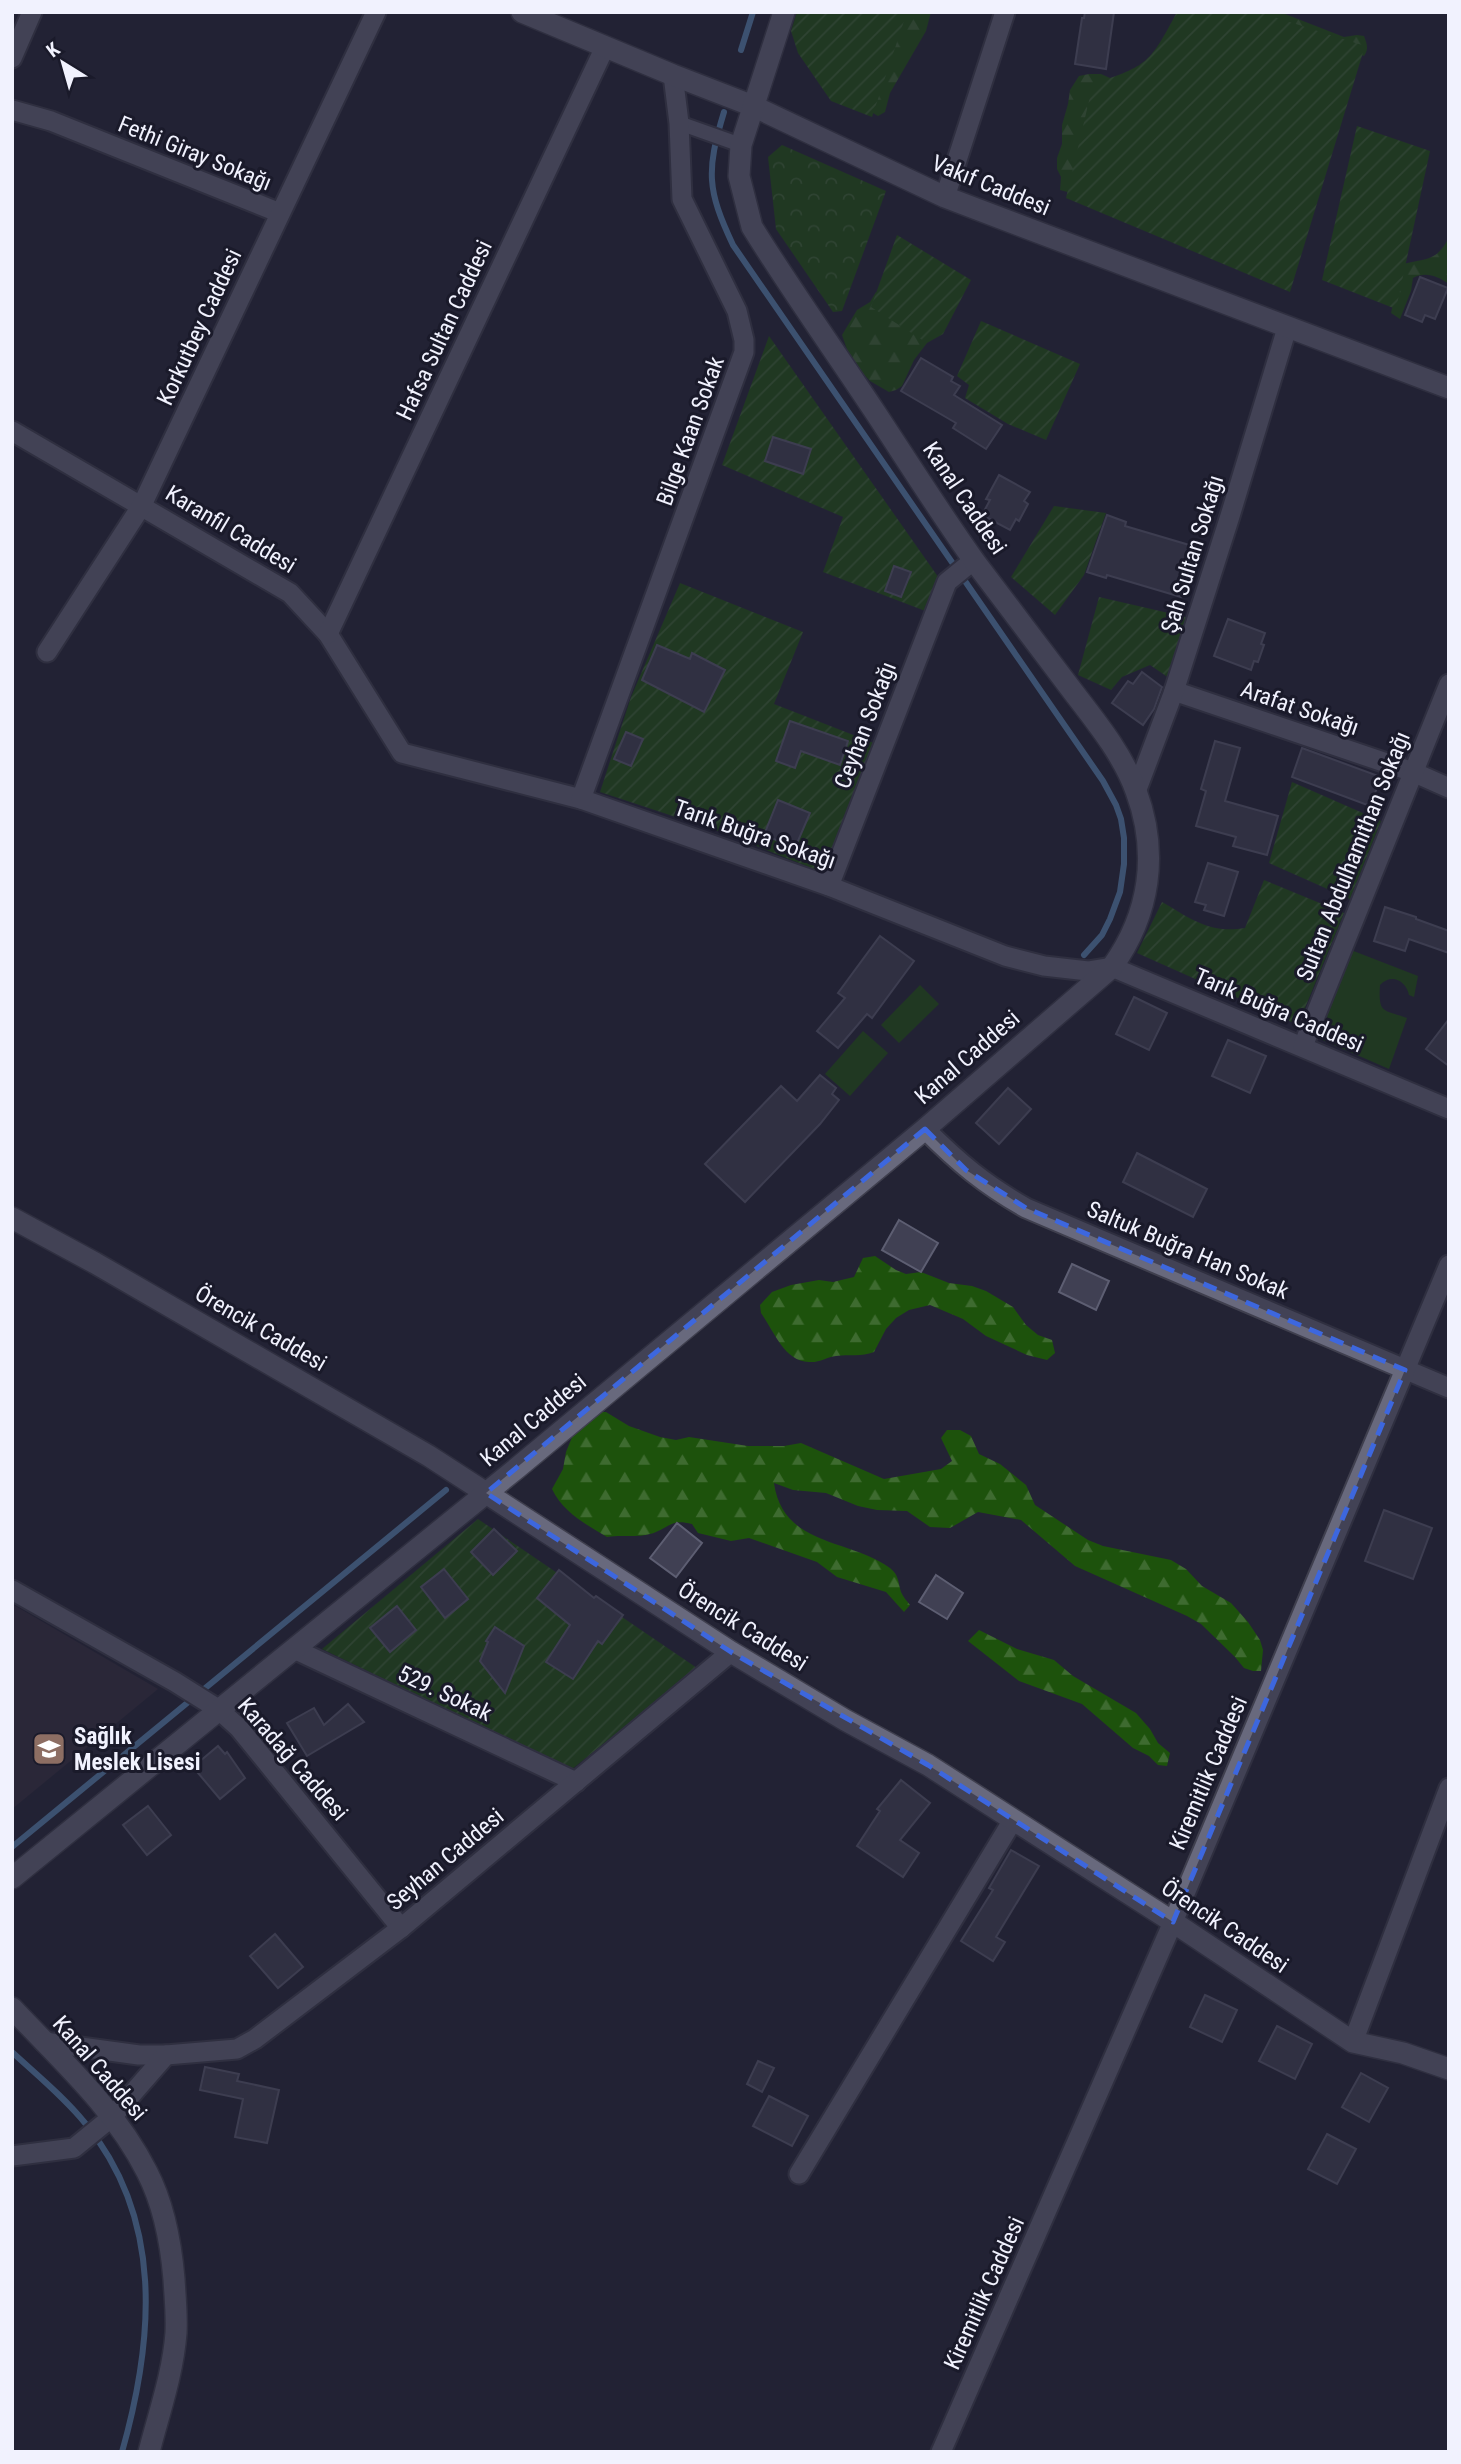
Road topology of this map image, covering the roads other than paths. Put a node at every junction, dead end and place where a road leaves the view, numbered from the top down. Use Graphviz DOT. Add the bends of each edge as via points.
graph roads {
  1 [pos="32,12"];
  2 [pos="376,12"];
  3 [pos="522,12"];
  4 [pos="784,12"];
  5 [pos="1006,12"];
  6 [pos="605,47"];
  7 [pos="12,58"];
  8 [pos="682,78"];
  9 [pos="753,106"];
  10 [pos="12,110"];
  11 [pos="679,123"];
  12 [pos="741,145"];
  13 [pos="945,197"];
  14 [pos="280,213"];
  15 [pos="1287,328"];
  16 [pos="1449,388"];
  17 [pos="12,431"];
  18 [pos="142,505"];
  19 [pos="974,560"];
  20 [pos="328,634"];
  21 [pos="47,652"];
  22 [pos="1449,684"];
  23 [pos="1174,691"];
  24 [pos="402,754"];
  25 [pos="1413,772"];
  26 [pos="1449,788"];
  27 [pos="1136,792"];
  28 [pos="581,799"];
  29 [pos="829,886"];
  30 [pos="1112,967"];
  31 [pos="1303,1046"];
  32 [pos="1449,1109"];
  33 [pos="925,1129"];
  34 [pos="12,1218"];
  35 [pos="1449,1265"];
  36 [pos="1405,1370"];
  37 [pos="1449,1388"];
  38 [pos="486,1493"];
  39 [pos="12,1590"];
  40 [pos="294,1649"];
  41 [pos="731,1652"];
  42 [pos="213,1706"];
  43 [pos="576,1782"];
  44 [pos="1449,1788"];
  45 [pos="1013,1820"];
  46 [pos="12,1878"];
  47 [pos="1173,1922"];
  48 [pos="401,1928"];
  49 [pos="12,2008"];
  50 [pos="44,2042"];
  51 [pos="1353,2042"];
  52 [pos="166,2055"];
  53 [pos="1449,2069"];
  54 [pos="109,2120"];
  55 [pos="12,2156"];
  56 [pos="799,2174"];
  57 [pos="149,2452"];
  58 [pos="941,2452"];
  1 -- 7 [label="street"];
  2 -- 14 [label="street, Korkutbey Caddesi"];
  3 -- 6 [label="street, Vakıf Caddesi"];
  4 -- 9 [label="street, Kanal Caddesi"];
  5 -- 13 [label="street"];
  6 -- 8 [label="street, Vakıf Caddesi"];
  6 -- 20 [label="street, Hafsa Sultan Caddesi"];
  8 -- 9 [label="street, Vakıf Caddesi"];
  8 -- 11 [label="street, Bilge Kaan Sokak"];
  9 -- 12 [label="street, Kanal Caddesi"];
  9 -- 13 [label="street, Vakıf Caddesi"];
  10 -- 14 [label="street, Fethi Giray Sokağı" via="51,121"];
  11 -- 12 [label="street"];
  11 -- 28 [label="street, Bilge Kaan Sokak" via="682,199 737,311 744,352"];
  12 -- 19 [label="street, Kanal Caddesi" via="739,176 752,227"];
  13 -- 15 [label="street, Vakıf Caddesi"];
  14 -- 18 [label="street, Korkutbey Caddesi"];
  15 -- 16 [label="street, Vakıf Caddesi"];
  15 -- 23 [label="street, Şah Sultan Sokağı"];
  17 -- 18 [label="street, Karanfil Caddesi"];
  18 -- 20 [label="street, Karanfil Caddesi" via="290,593"];
  18 -- 21 [label="street, Korkutbey Caddesi"];
  19 -- 27 [label="street, Kanal Caddesi" via="1099,727"];
  19 -- 29 [label="street, Ceyhan Sokağı" via="947,582"];
  20 -- 24 [label="street, Karanfil Caddesi"];
  22 -- 25 [label="street, Sultan Abdulhamithan Sokağı"];
  23 -- 25 [label="street, Arafat Sokağı"];
  23 -- 27 [label="street, Şah Sultan Sokağı"];
  24 -- 28 [label="street, Tarık Buğra Sokağı"];
  25 -- 26 [label="street, Arafat Sokağı"];
  25 -- 31 [label="street, Sultan Abdulhamithan Sokağı"];
  27 -- 30 [label="street, Kanal Caddesi" via="1146,832 1147,884 1138,924"];
  28 -- 29 [label="street, Tarık Buğra Sokağı"];
  29 -- 30 [label="street, Tarık Buğra Sokağı" via="1005,956 1088,971"];
  30 -- 31 [label="street, Tarık Buğra Caddesi"];
  30 -- 33 [label="street, Kanal Caddesi"];
  31 -- 32 [label="street, Tarık Buğra Caddesi"];
  33 -- 36 [label="street, Saltuk Buğra Han Sokak" via="966,1170 1026,1208"];
  33 -- 38 [label="street, Kanal Caddesi"];
  34 -- 38 [label="street, Örencik Caddesi"];
  35 -- 36 [label="street, Kiremitlik Caddesi"];
  36 -- 37 [label="street, Saltuk Buğra Han Sokak"];
  36 -- 47 [label="street, Kiremitlik Caddesi"];
  38 -- 40 [label="street, Kanal Caddesi"];
  38 -- 41 [label="street, Örencik Caddesi"];
  39 -- 42 [label="street, Karadağ Caddesi"];
  40 -- 42 [label="street, Kanal Caddesi"];
  40 -- 43 [label="street, 529. Sokak"];
  41 -- 43 [label="street, Seyhan Caddesi"];
  41 -- 45 [label="street, Örencik Caddesi" via="928,1765"];
  42 -- 46 [label="street, Kanal Caddesi"];
  42 -- 48 [label="street, Karadağ Caddesi" via="239,1728"];
  43 -- 48 [label="street, Seyhan Caddesi"];
  44 -- 51 [label="street"];
  45 -- 47 [label="street, Örencik Caddesi"];
  45 -- 56 [label="street"];
  47 -- 51 [label="street, Örencik Caddesi"];
  47 -- 58 [label="street, Kiremitlik Caddesi"];
  48 -- 52 [label="street, Seyhan Caddesi" via="237,2049"];
  49 -- 50 [label="street, Kanal Caddesi"];
  50 -- 52 [label="street, Seyhan Caddesi"];
  50 -- 54 [label="street, Kanal Caddesi" via="92,2093"];
  51 -- 53 [label="street, Örencik Caddesi"];
  52 -- 54 [label="street"];
  54 -- 55 [label="street" via="74,2148"];
  54 -- 57 [label="street, Kanal Caddesi" via="149,2175 173,2261 176,2333"];
}
